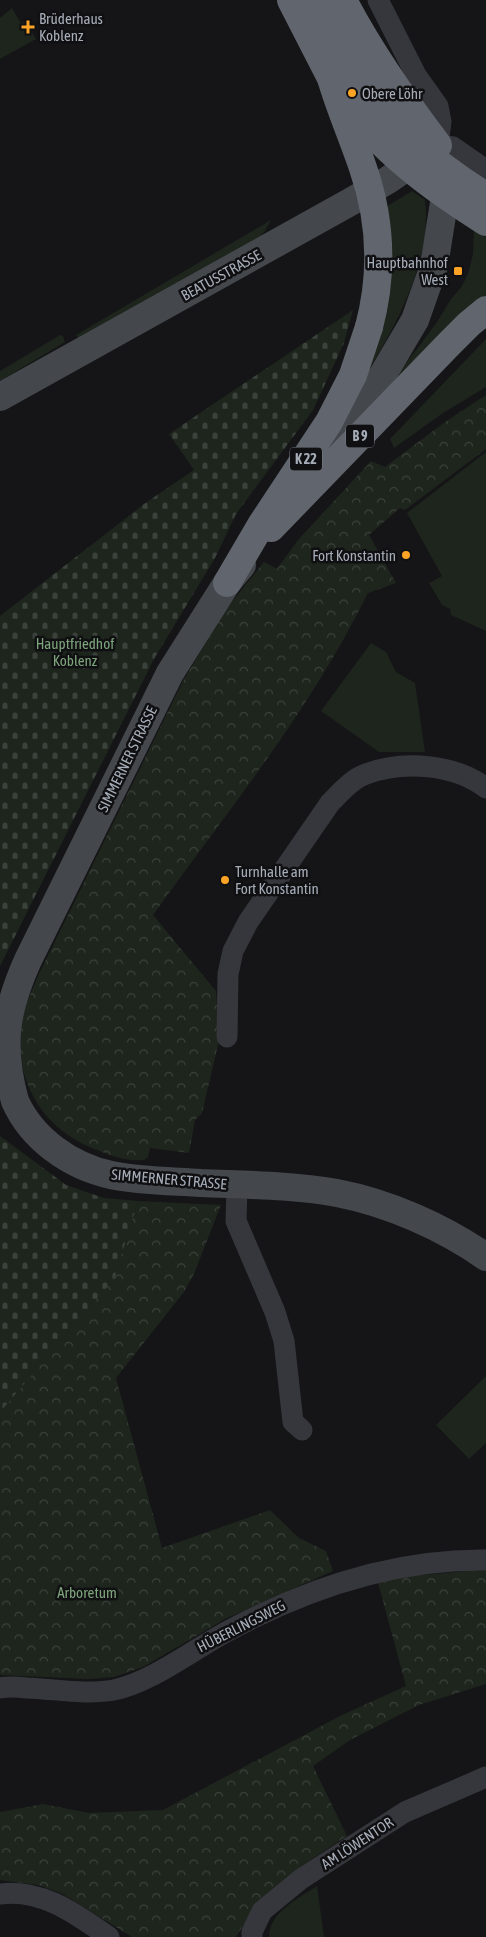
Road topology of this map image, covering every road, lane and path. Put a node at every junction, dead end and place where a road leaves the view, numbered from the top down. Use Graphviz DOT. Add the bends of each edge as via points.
graph roads {
  1 [pos="291,0"];
  2 [pos="314,0"];
  3 [pos="343,0"];
  4 [pos="378,0"];
  5 [pos="330,78"];
  6 [pos="438,145"];
  7 [pos="403,170"];
  8 [pos="486,170"];
  9 [pos="486,196"];
  10 [pos="486,222"];
  11 [pos="442,227"];
  12 [pos="486,310"];
  13 [pos="0,397"];
  14 [pos="271,528"];
  15 [pos="227,583"];
  16 [pos="486,788"];
  17 [pos="226,1037"];
  18 [pos="238,1185"];
  19 [pos="486,1257"];
  20 [pos="302,1430"];
  21 [pos="486,1560"];
  22 [pos="0,1688"];
  23 [pos="486,1777"];
  24 [pos="0,1894"];
  25 [pos="109,1937"];
  26 [pos="252,1937"];
  1 -- 5 [label="highway"];
  2 -- 9 [label="highway, bridge" via="359,82 385,113 432,158"];
  3 -- 6 [label="highway" via="361,35 404,101"];
  4 -- 6 [label="street" via="416,75 438,106 441,122"];
  5 -- 10 [label="highway, bridge" via="360,117 400,159"];
  5 -- 15 [label="highway, K 22, bridge" via="364,170 377,228 379,259 373,312 353,375 329,422"];
  6 -- 7 [label="street, BEATUSSTRASSE"];
  6 -- 8 [label="street" via="453,147"];
  6 -- 11 [label="street, SIMMERNER STRASSE" via="446,190"];
  7 -- 11 [label="street, SIMMERNER STRASSE" via="437,204"];
  7 -- 13 [label="street, BEATUSSTRASSE"];
  11 -- 14 [label="street, SIMMERNER STRASSE / K 22" via="434,266 415,320 382,376"];
  12 -- 14 [label="highway, B 9"];
  14 -- 15 [label="street, SIMMERNER STRASSE / K 22"];
  15 -- 18 [label="street, SIMMERNER STRASSE / K 22" via="170,673 28,960 4,1023 3,1053 8,1084 20,1111 50,1147 77,1163 118,1176"];
  16 -- 17 [label="street" via="459,774 434,768 407,767 365,774 347,786 330,803 248,922 233,951 228,974"];
  18 -- 19 [label="street, SIMMERNER STRASSE / K 22" via="338,1193 423,1222"];
  18 -- 20 [label="street, SIMMERNER STRASSE" via="236,1221 284,1341 293,1422"];
  21 -- 22 [label="street, HÜBERLINGSWEG" via="408,1566 340,1582 279,1605 144,1679 114,1690"];
  23 -- 26 [label="street, AM LÖWENTOR" via="405,1812 301,1879 262,1911"];
  24 -- 25 [label="street" via="38,1897 68,1909"];
}
